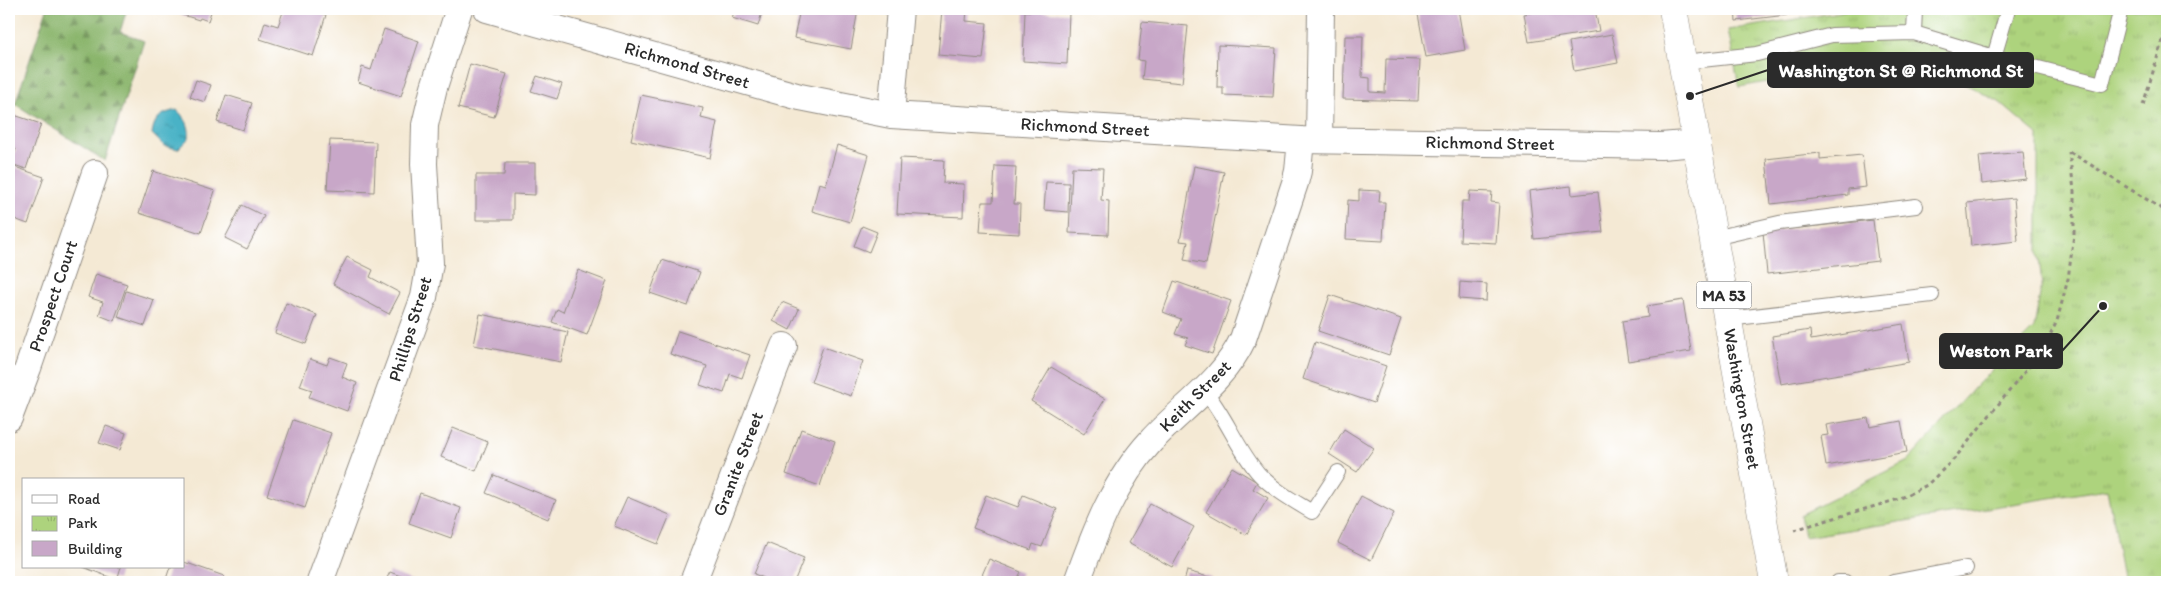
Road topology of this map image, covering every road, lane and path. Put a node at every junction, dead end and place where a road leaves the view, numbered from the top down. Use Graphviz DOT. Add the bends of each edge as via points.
graph roads {
  1 [pos="459,9"];
  2 [pos="487,9"];
  3 [pos="900,9"];
  4 [pos="1321,9"];
  5 [pos="1673,9"];
  6 [pos="1915,9"];
  7 [pos="2008,9"];
  8 [pos="2121,9"];
  9 [pos="2167,25"];
  10 [pos="1914,33"];
  11 [pos="1994,57"];
  12 [pos="1684,62"];
  13 [pos="2143,105"];
  14 [pos="891,115"];
  15 [pos="1310,140"];
  16 [pos="1698,143"];
  17 [pos="94,173"];
  18 [pos="1916,206"];
  19 [pos="2167,212"];
  20 [pos="1714,238"];
  21 [pos="1932,295"];
  22 [pos="1728,319"];
  23 [pos="784,346"];
  24 [pos="1204,390"];
  25 [pos="9,418"];
  26 [pos="1338,472"];
  27 [pos="1766,536"];
  28 [pos="1966,568"];
  29 [pos="320,582"];
  30 [pos="693,582"];
  31 [pos="1077,582"];
  32 [pos="1774,582"];
  33 [pos="1838,582"];
  34 [pos="1845,582"];
  35 [pos="1894,582"];
  1 -- 29 [label="street, Phillips Street" via="425,125 430,263 424,298"];
  2 -- 14 [label="street, Richmond Street" via="800,97"];
  3 -- 14 [label="street"];
  4 -- 15 [label="street, Keith Street"];
  5 -- 12 [label="main road, Washington Street / MA 53"];
  6 -- 10 [label="lane"];
  7 -- 11 [label="lane"];
  8 -- 11 [label="lane" via="2102,84"];
  9 -- 13 [label="path"];
  10 -- 11 [label="lane"];
  10 -- 12 [label="lane" via="1832,35 1757,54"];
  12 -- 16 [label="main road, Washington Street / MA 53"];
  14 -- 15 [label="street, Richmond Street"];
  15 -- 16 [label="street, Richmond Street" via="1661,146"];
  15 -- 24 [label="street, Keith Street" via="1243,339 1228,366"];
  16 -- 20 [label="main road, Washington Street / MA 53"];
  17 -- 25 [label="street, Prospect Court"];
  18 -- 20 [label="lane" via="1779,223"];
  19 -- 27 [label="path" via="2069,152 2074,190 2074,234 2068,279 2057,321 2044,348 1955,458 1927,484 1900,499 1812,526"];
  20 -- 22 [label="main road, Washington Street / MA 53"];
  21 -- 22 [label="lane"];
  22 -- 27 [label="main road, Washington Street / MA 53"];
  23 -- 30 [label="street, Granite Street"];
  24 -- 26 [label="lane" via="1260,474 1312,512"];
  24 -- 31 [label="street, Keith Street" via="1150,442 1128,470 1100,521"];
  27 -- 32 [label="main road, Washington Street / MA 53"];
  28 -- 35 [label="lane"];
  33 -- 34 [label="lane"];
}
